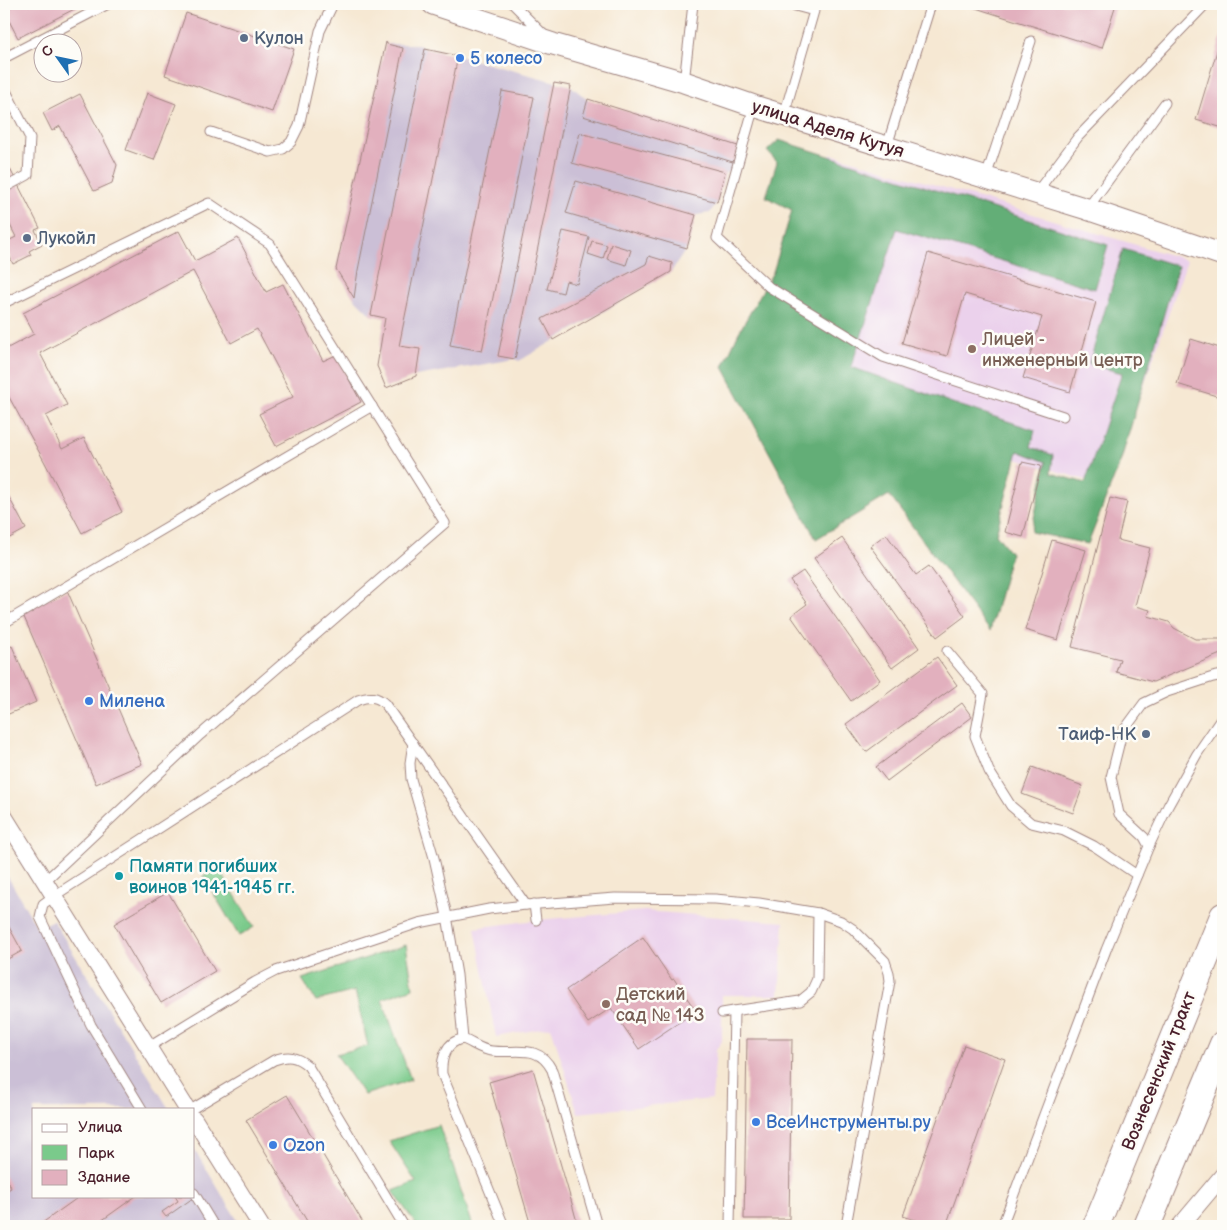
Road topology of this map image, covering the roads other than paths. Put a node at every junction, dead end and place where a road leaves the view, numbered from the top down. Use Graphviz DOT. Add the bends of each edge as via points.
graph roads {
  1 [pos="108,4"];
  2 [pos="333,4"];
  3 [pos="433,4"];
  4 [pos="513,4"];
  5 [pos="694,4"];
  6 [pos="788,4"];
  7 [pos="931,4"];
  8 [pos="1206,4"];
  9 [pos="815,7"];
  10 [pos="1031,41"];
  11 [pos="552,44"];
  12 [pos="4,58"];
  13 [pos="684,82"];
  14 [pos="4,87"];
  15 [pos="1165,103"];
  16 [pos="754,106"];
  17 [pos="784,115"];
  18 [pos="211,132"];
  19 [pos="886,147"];
  20 [pos="986,177"];
  21 [pos="4,188"];
  22 [pos="1036,193"];
  23 [pos="1087,209"];
  24 [pos="1223,255"];
  25 [pos="4,302"];
  26 [pos="372,406"];
  27 [pos="1062,416"];
  28 [pos="4,623"];
  29 [pos="947,651"];
  30 [pos="1223,676"];
  31 [pos="1223,716"];
  32 [pos="413,743"];
  33 [pos="4,816"];
  34 [pos="1149,846"];
  35 [pos="1137,875"];
  36 [pos="45,881"];
  37 [pos="54,896"];
  38 [pos="530,904"];
  39 [pos="818,913"];
  40 [pos="447,916"];
  41 [pos="1223,916"];
  42 [pos="536,920"];
  43 [pos="734,1011"];
  44 [pos="722,1013"];
  45 [pos="463,1039"];
  46 [pos="1223,1044"];
  47 [pos="149,1047"];
  48 [pos="141,1108"];
  49 [pos="186,1108"];
  50 [pos="194,1108"];
  51 [pos="195,1121"];
  52 [pos="1223,1175"];
  53 [pos="195,1195"];
  54 [pos="214,1226"];
  55 [pos="261,1226"];
  56 [pos="404,1226"];
  57 [pos="504,1226"];
  58 [pos="596,1226"];
  59 [pos="730,1226"];
  60 [pos="846,1226"];
  61 [pos="1002,1226"];
  62 [pos="1096,1226"];
  63 [pos="1147,1226"];
  64 [pos="1180,1226"];
  1 -- 12 [label="lane"];
  2 -- 18 [label="lane" via="320,31 299,126 291,142 283,150 270,152"];
  3 -- 11 [label="street, улица Аделя Кутуя"];
  4 -- 11 [label="lane"];
  5 -- 13 [label="lane"];
  6 -- 9 [label="lane"];
  7 -- 19 [label="lane"];
  8 -- 22 [label="lane" via="1078,137"];
  9 -- 17 [label="lane"];
  10 -- 20 [label="lane"];
  11 -- 13 [label="street, улица Аделя Кутуя"];
  13 -- 16 [label="street, улица Аделя Кутуя"];
  14 -- 21 [label="lane" via="30,138 28,175"];
  15 -- 23 [label="lane"];
  16 -- 17 [label="street, улица Аделя Кутуя"];
  16 -- 27 [label="lane" via="717,238 769,287 883,357"];
  17 -- 19 [label="street, улица Аделя Кутуя"];
  19 -- 20 [label="street, улица Аделя Кутуя"];
  20 -- 22 [label="street, улица Аделя Кутуя"];
  22 -- 23 [label="street, улица Аделя Кутуя"];
  23 -- 24 [label="street, улица Аделя Кутуя"];
  25 -- 26 [label="lane" via="209,202 270,244"];
  26 -- 28 [label="lane"];
  26 -- 36 [label="lane" via="445,523 200,735"];
  29 -- 35 [label="lane" via="983,694 975,736 989,771 1011,806 1031,823 1064,831 1094,846"];
  30 -- 34 [label="lane" via="1213,676 1144,703 1122,733 1111,777 1119,814 1144,837"];
  31 -- 34 [label="lane" via="1168,806"];
  32 -- 37 [label="lane" via="381,700 374,697 358,700"];
  32 -- 38 [label="lane"];
  32 -- 40 [label="lane" via="411,779"];
  33 -- 36 [label="street"];
  34 -- 35 [label="lane"];
  35 -- 61 [label="lane"];
  36 -- 37 [label="street"];
  37 -- 47 [label="street"];
  37 -- 48 [label="lane" via="43,904 40,917 91,1025"];
  38 -- 39 [label="lane" via="615,898 715,899"];
  38 -- 40 [label="lane"];
  38 -- 42 [label="lane"];
  39 -- 43 [label="lane" via="817,979 811,992 800,1001"];
  39 -- 60 [label="lane" via="853,929 881,955 890,973"];
  40 -- 45 [label="lane"];
  40 -- 47 [label="lane" via="393,930 270,974"];
  41 -- 62 [label="main road, Вознесенский тракт"];
  43 -- 44 [label="lane"];
  43 -- 59 [label="lane"];
  45 -- 57 [label="lane" via="450,1044 444,1055 442,1074"];
  45 -- 58 [label="lane" via="491,1051 535,1052 547,1062 552,1070"];
  46 -- 63 [label="main road"];
  47 -- 49 [label="street"];
  50 -- 56 [label="lane" via="274,1060 284,1056 300,1059 308,1066"];
  51 -- 55 [label="street"];
  52 -- 64 [label="street"];
  53 -- 54 [label="lane"];
}
